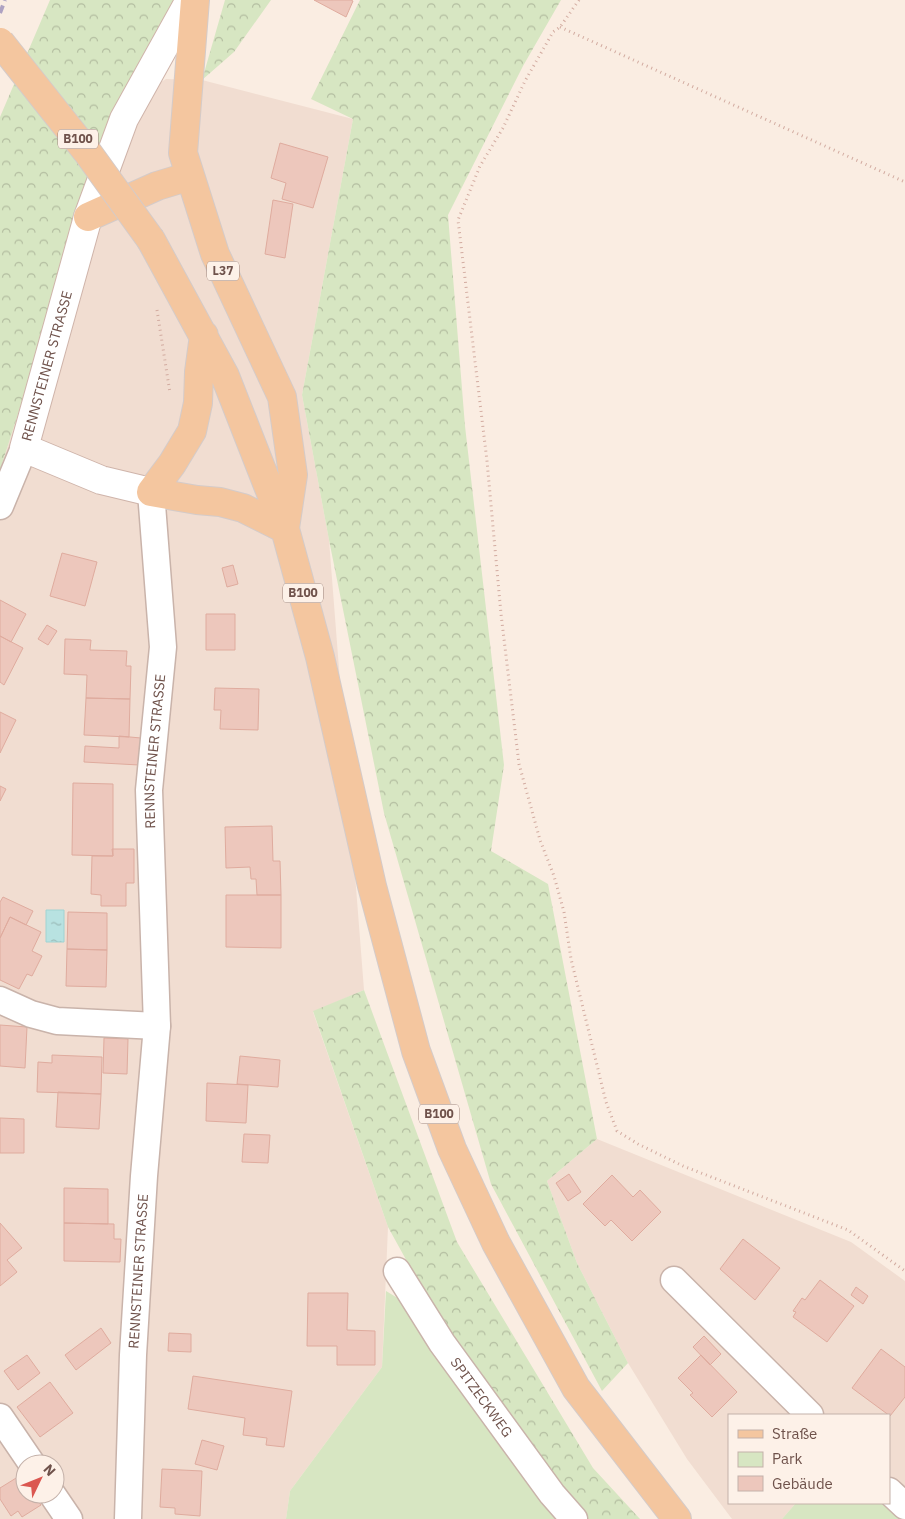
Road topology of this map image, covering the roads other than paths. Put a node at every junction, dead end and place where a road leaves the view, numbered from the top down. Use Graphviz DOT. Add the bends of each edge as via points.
graph roads {
  1 [pos="190,0"];
  2 [pos="195,0"];
  3 [pos="0,42"];
  4 [pos="190,176"];
  5 [pos="88,217"];
  6 [pos="204,335"];
  7 [pos="24,448"];
  8 [pos="151,492"];
  9 [pos="0,506"];
  10 [pos="285,529"];
  11 [pos="0,1000"];
  12 [pos="157,1026"];
  13 [pos="397,1271"];
  14 [pos="674,1280"];
  15 [pos="809,1414"];
  16 [pos="0,1417"];
  17 [pos="25,1454"];
  18 [pos="890,1492"];
  19 [pos="59,1504"];
  20 [pos="905,1506"];
  21 [pos="69,1519"];
  22 [pos="128,1519"];
  23 [pos="574,1519"];
  24 [pos="677,1519"];
  1 -- 5 [label="main road, RENNSTEINER STRASSE" via="124,119"];
  2 -- 4 [label="main road, L37" via="183,153"];
  3 -- 6 [label="main road, B100, bridge" via="88,153 151,240"];
  4 -- 5 [label="main road" via="157,186"];
  4 -- 10 [label="main road, L37" via="216,254 282,397 293,475"];
  5 -- 7 [label="main road, RENNSTEINER STRASSE"];
  6 -- 8 [label="main road" via="192,431"];
  6 -- 10 [label="main road, B100" via="226,376"];
  7 -- 8 [label="main road, RENNSTEINER STRASSE" via="101,480"];
  7 -- 9 [label="street"];
  8 -- 10 [label="main road" via="243,508"];
  8 -- 12 [label="street, RENNSTEINER STRASSE" via="163,647 150,790"];
  10 -- 24 [label="main road, B100" via="320,657 372,886 416,1051 452,1149 496,1243 576,1388"];
  11 -- 12 [label="street" via="57,1021"];
  12 -- 22 [label="street, RENNSTEINER STRASSE" via="142,1196"];
  13 -- 23 [label="street, SPITZECKWEG" via="442,1343 552,1494"];
  14 -- 15 [label="street"];
  16 -- 17 [label="street"];
  18 -- 20 [label="street"];
  19 -- 21 [label="street"];
}
